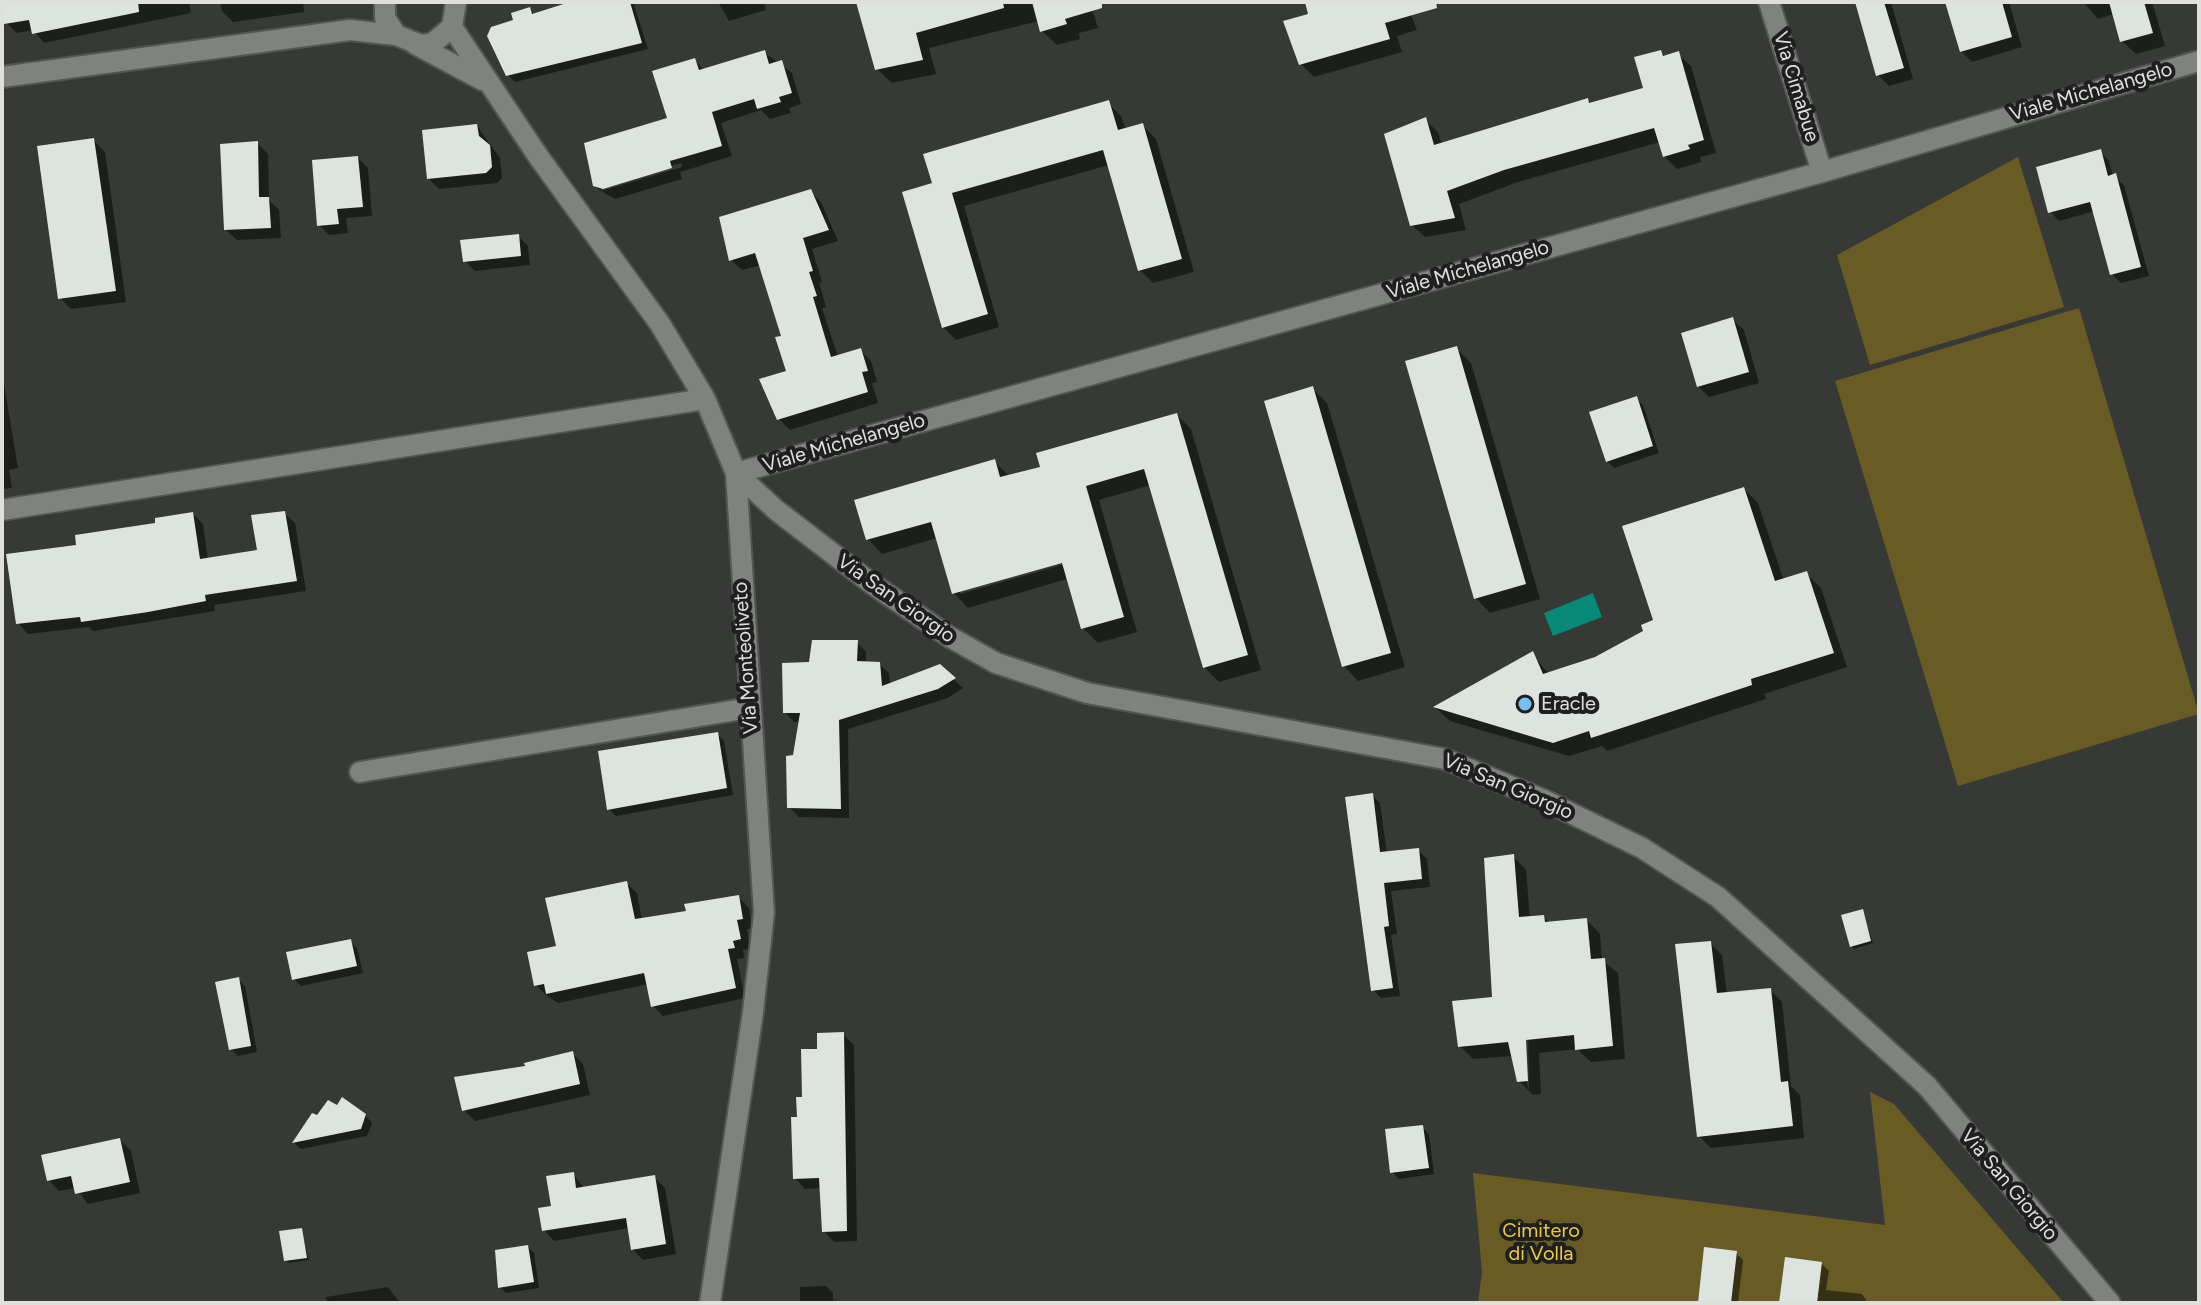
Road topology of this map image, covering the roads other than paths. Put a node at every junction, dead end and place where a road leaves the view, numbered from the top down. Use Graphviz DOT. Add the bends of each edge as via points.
graph roads {
  1 [pos="1769,2"];
  2 [pos="385,4"];
  3 [pos="457,9"];
  4 [pos="350,30"];
  5 [pos="405,40"];
  6 [pos="2199,61"];
  7 [pos="2,77"];
  8 [pos="487,83"];
  9 [pos="1822,172"];
  10 [pos="705,399"];
  11 [pos="736,473"];
  12 [pos="2,510"];
  13 [pos="749,708"];
  14 [pos="360,772"];
  15 [pos="710,1303"];
  16 [pos="2110,1303"];
  1 -- 9 [label="street, Via Cimabue"];
  2 -- 4 [label="street"];
  2 -- 5 [label="street" via="385,18"];
  3 -- 5 [label="street" via="433,43"];
  3 -- 8 [label="street, Via Monteoliveto"];
  4 -- 5 [label="street"];
  4 -- 7 [label="street"];
  5 -- 8 [label="street, Via Monteoliveto"];
  6 -- 9 [label="street, Viale Michelangelo"];
  8 -- 10 [label="street, Via Monteoliveto" via="660,324"];
  9 -- 11 [label="street, Viale Michelangelo"];
  10 -- 11 [label="street, Via Monteoliveto"];
  10 -- 12 [label="street"];
  11 -- 13 [label="street, Via Monteoliveto"];
  11 -- 16 [label="street, Via San Giorgio" via="871,583 996,663 1087,693 1445,759 1642,848 1718,897 1927,1086"];
  13 -- 14 [label="street"];
  13 -- 15 [label="street, Via Monteoliveto" via="764,913"];
}
